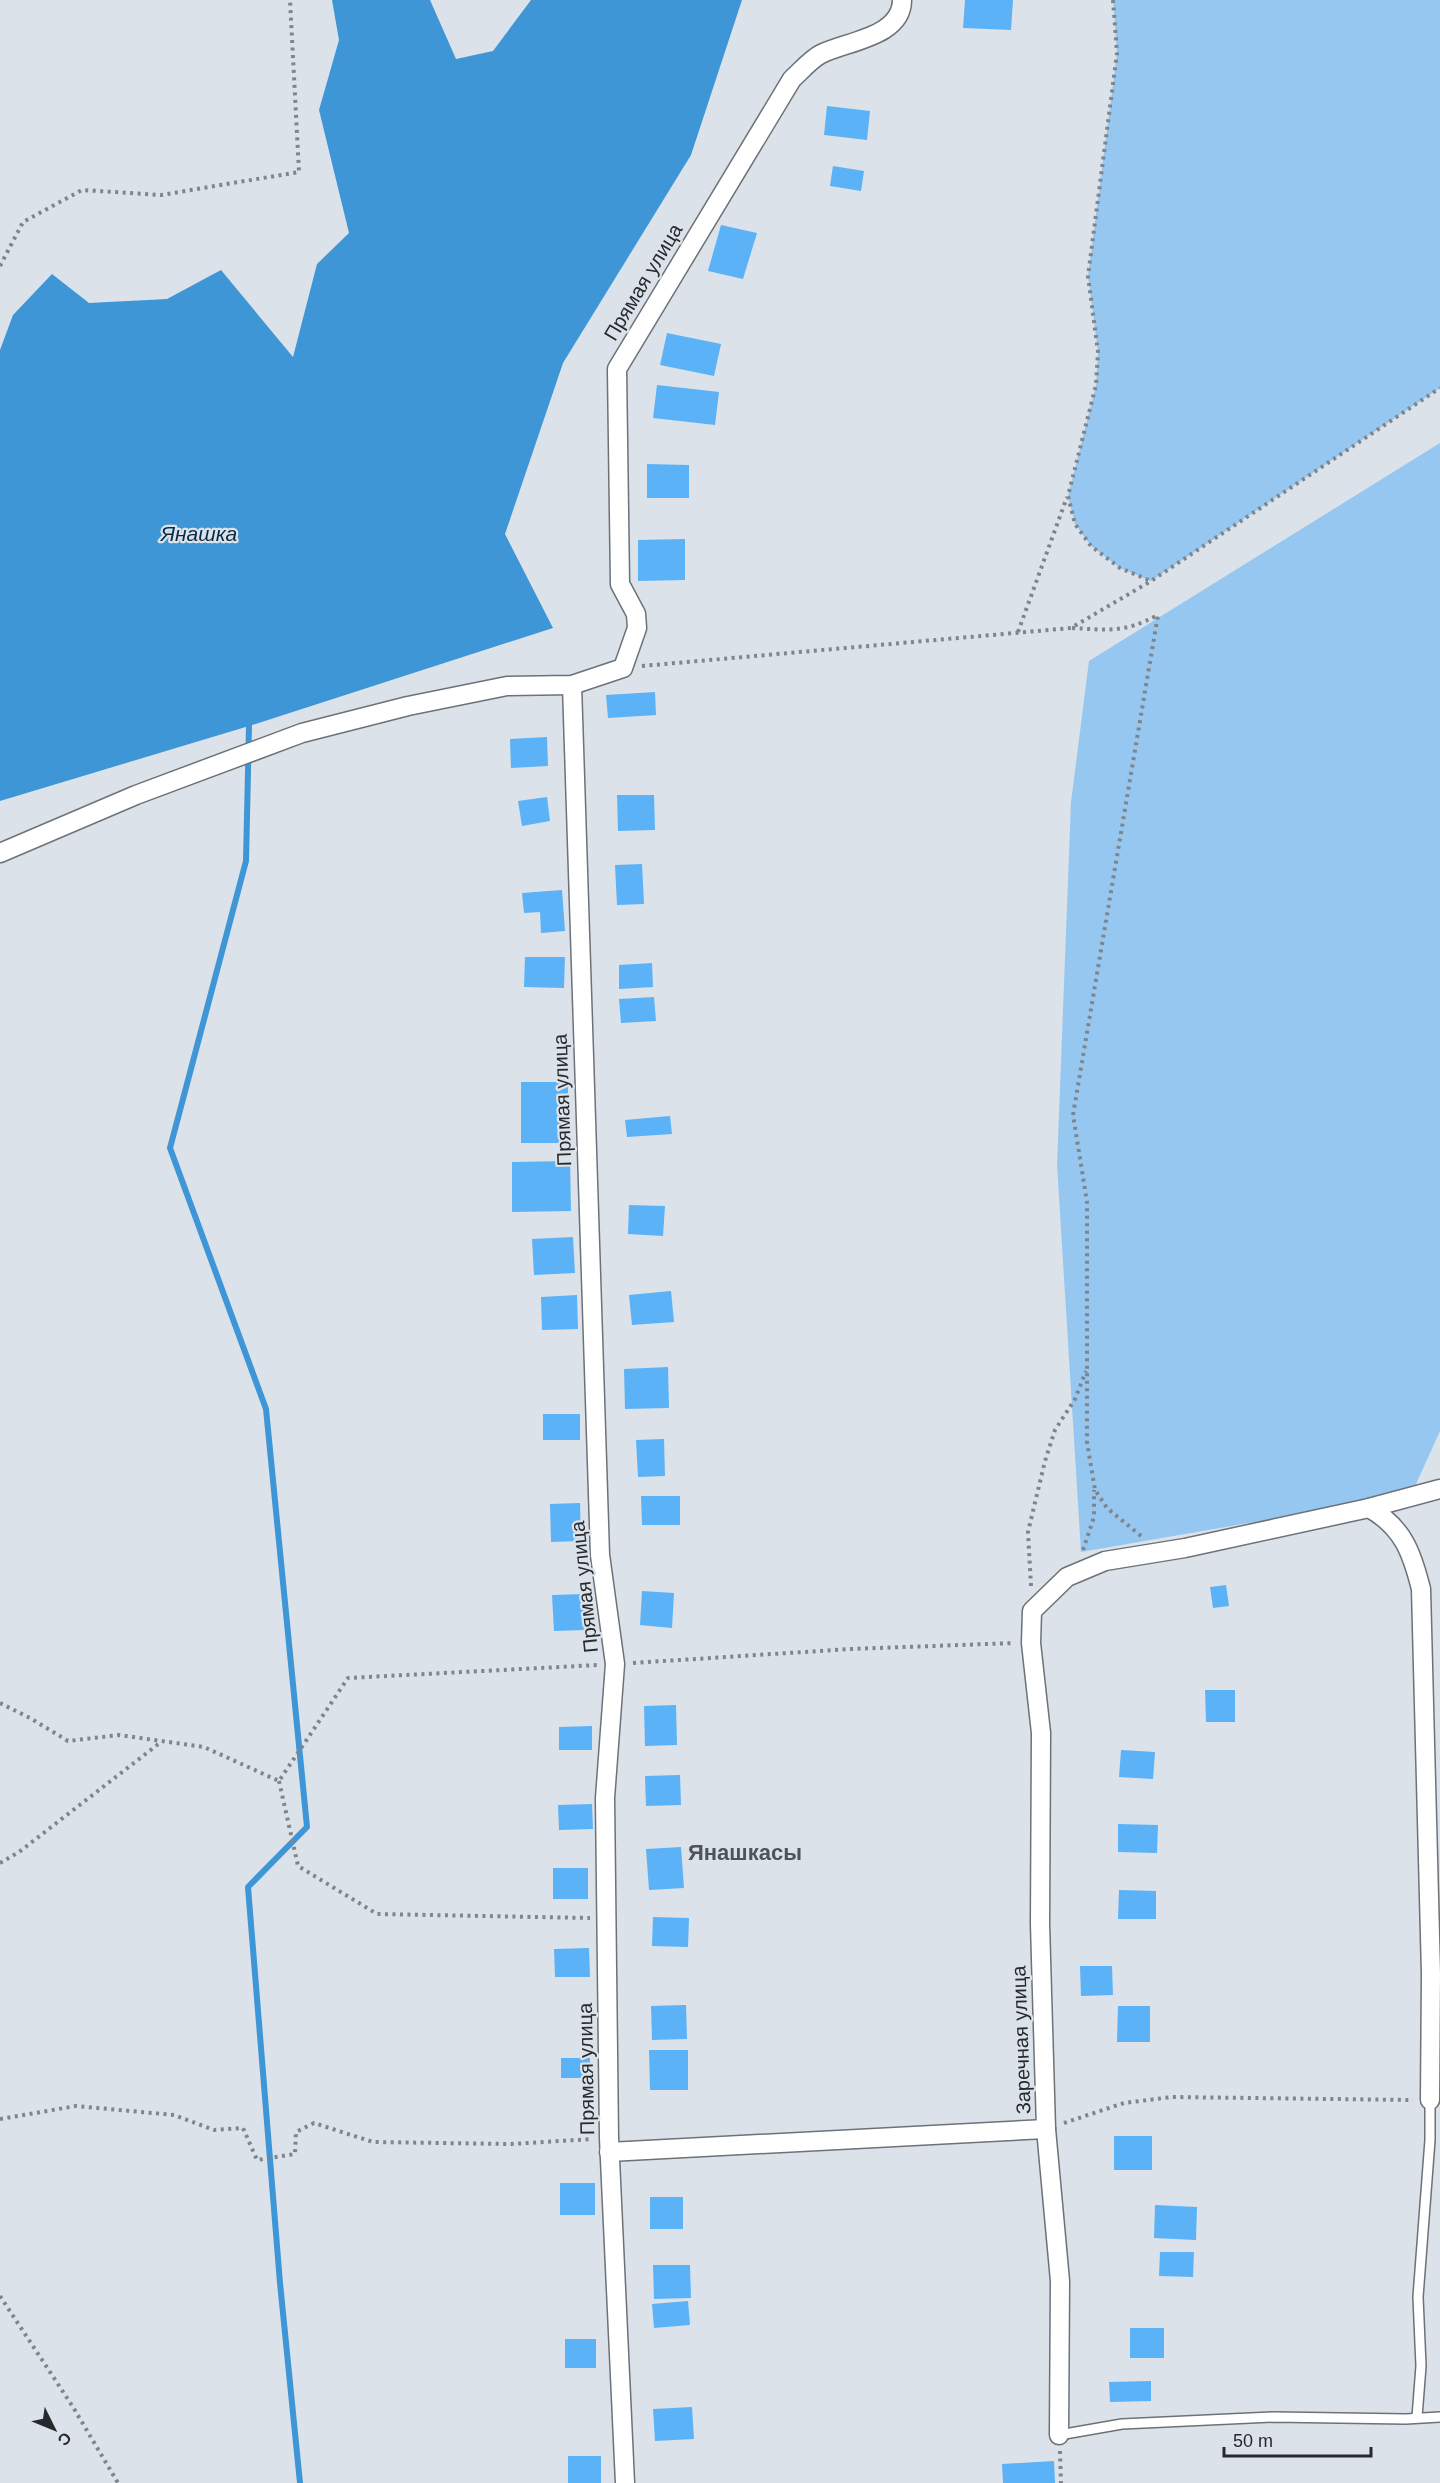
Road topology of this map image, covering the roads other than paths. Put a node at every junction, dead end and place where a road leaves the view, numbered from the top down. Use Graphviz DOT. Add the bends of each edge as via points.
graph roads {
  1 [pos="902,0"];
  2 [pos="572,685"];
  3 [pos="0,853"];
  4 [pos="1440,1489"];
  5 [pos="1369,1508"];
  6 [pos="1430,2100"];
  7 [pos="1046,2129"];
  8 [pos="609,2145"];
  9 [pos="1417,2417"];
  10 [pos="1440,2417"];
  11 [pos="1059,2435"];
  12 [pos="625,2483"];
  1 -- 2 [label="street, Прямая улица" via="902,11 888,28 819,55 792,79 617,369 620,584 636,614 637,628 623,668"];
  2 -- 3 [label="street" via="507,687 408,706 302,733 136,795"];
  2 -- 8 [label="street, Прямая улица" via="600,1555 615,1664 605,1798"];
  4 -- 5 [label="street"];
  5 -- 6 [label="street" via="1387,1518 1398,1531 1421,1589 1431,1974"];
  5 -- 7 [label="street, Заречная улица" via="1185,1548 1105,1561 1066,1577 1032,1611 1031,1643 1041,1733 1040,1924"];
  6 -- 9 [label="lane" via="1418,2297 1421,2366"];
  7 -- 8 [label="street"];
  7 -- 11 [label="street, Заречная улица" via="1060,2281"];
  8 -- 12 [label="street, Прямая улица"];
  9 -- 10 [label="lane"];
  9 -- 11 [label="lane" via="1273,2417 1122,2424"];
}
